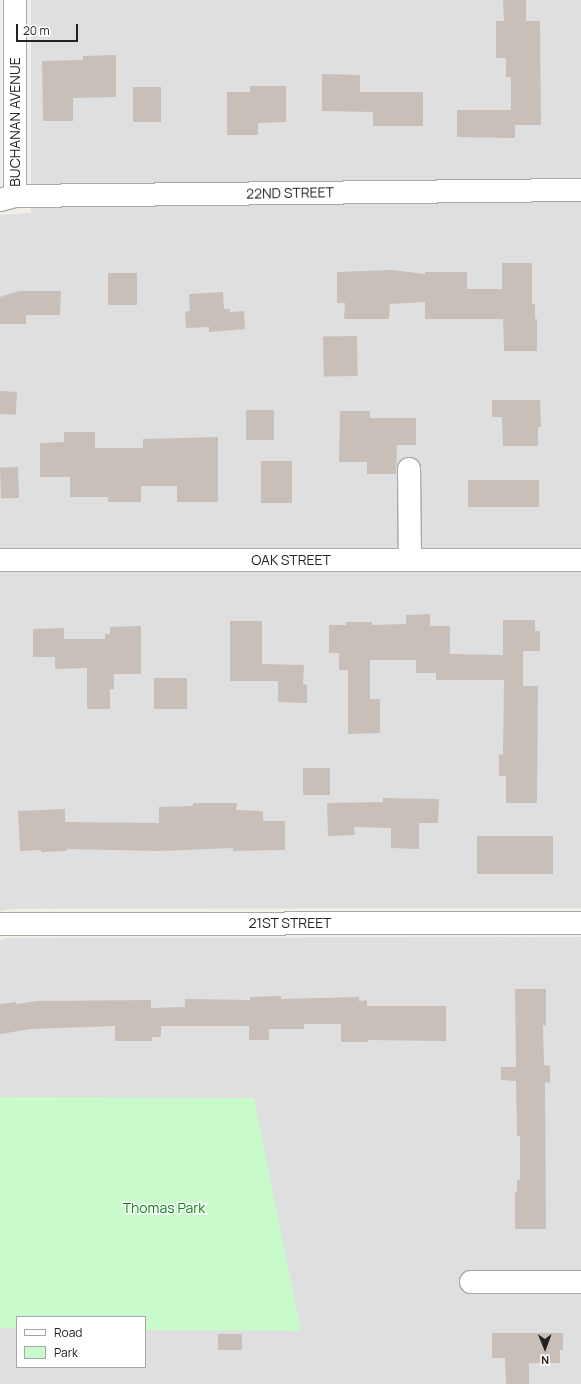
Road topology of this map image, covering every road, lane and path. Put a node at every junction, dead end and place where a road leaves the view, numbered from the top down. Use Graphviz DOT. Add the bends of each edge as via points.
graph roads {
  1 [pos="15,0"];
  2 [pos="581,190"];
  3 [pos="8,198"];
  4 [pos="409,469"];
  5 [pos="0,560"];
  6 [pos="410,560"];
  7 [pos="581,560"];
  8 [pos="581,923"];
  9 [pos="0,924"];
  10 [pos="470,1282"];
  11 [pos="581,1282"];
  1 -- 3 [label="street, BUCHANAN AVENUE"];
  2 -- 3 [label="street, 22ND STREET"];
  4 -- 6 [label="street"];
  5 -- 6 [label="street, OAK STREET"];
  6 -- 7 [label="street, OAK STREET"];
  8 -- 9 [label="street, 21ST STREET"];
  10 -- 11 [label="street"];
}
